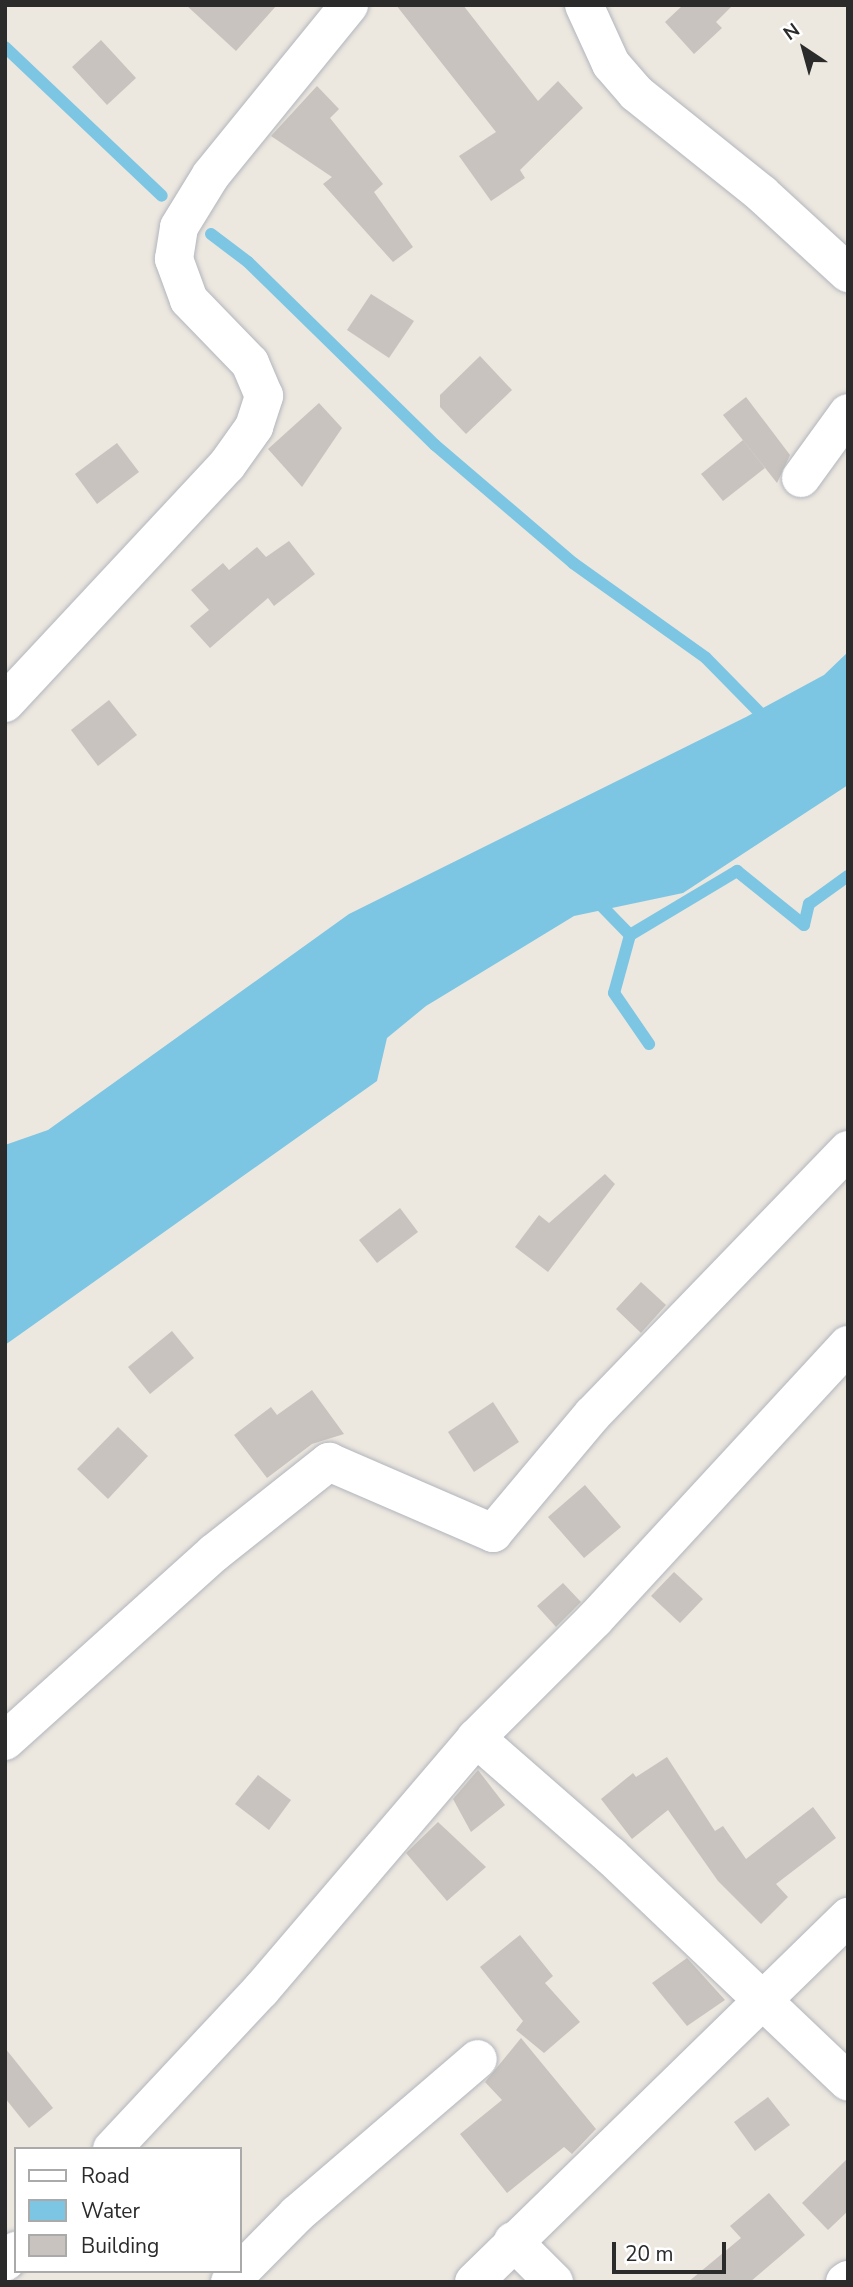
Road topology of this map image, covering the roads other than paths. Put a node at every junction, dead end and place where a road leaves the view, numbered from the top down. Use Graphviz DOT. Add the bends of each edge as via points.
graph roads {
  1 [pos="349,5"];
  2 [pos="584,5"];
  3 [pos="848,273"];
  4 [pos="848,413"];
  5 [pos="801,478"];
  6 [pos="5,704"];
  7 [pos="848,1150"];
  8 [pos="848,1345"];
  9 [pos="476,1738"];
  10 [pos="5,1741"];
  11 [pos="848,1917"];
  12 [pos="762,1998"];
  13 [pos="478,2059"];
  14 [pos="848,2082"];
  15 [pos="114,2147"];
  16 [pos="513,2241"];
  17 [pos="242,2270"];
  18 [pos="474,2282"];
  19 [pos="554,2282"];
  1 -- 6 [label="street" via="211,175 178,227 174,260 189,300 250,363 264,396 254,427 226,465"];
  2 -- 3 [label="street" via="611,64 636,93 762,194"];
  4 -- 5 [label="street"];
  7 -- 10 [label="street" via="593,1414 493,1534 329,1462 214,1553"];
  8 -- 9 [label="street" via="595,1619"];
  9 -- 12 [label="street"];
  9 -- 15 [label="street" via="261,1990"];
  11 -- 12 [label="street"];
  12 -- 14 [label="street"];
  12 -- 16 [label="street"];
  13 -- 17 [label="street" via="297,2214"];
  16 -- 18 [label="street"];
  16 -- 19 [label="street"];
}
